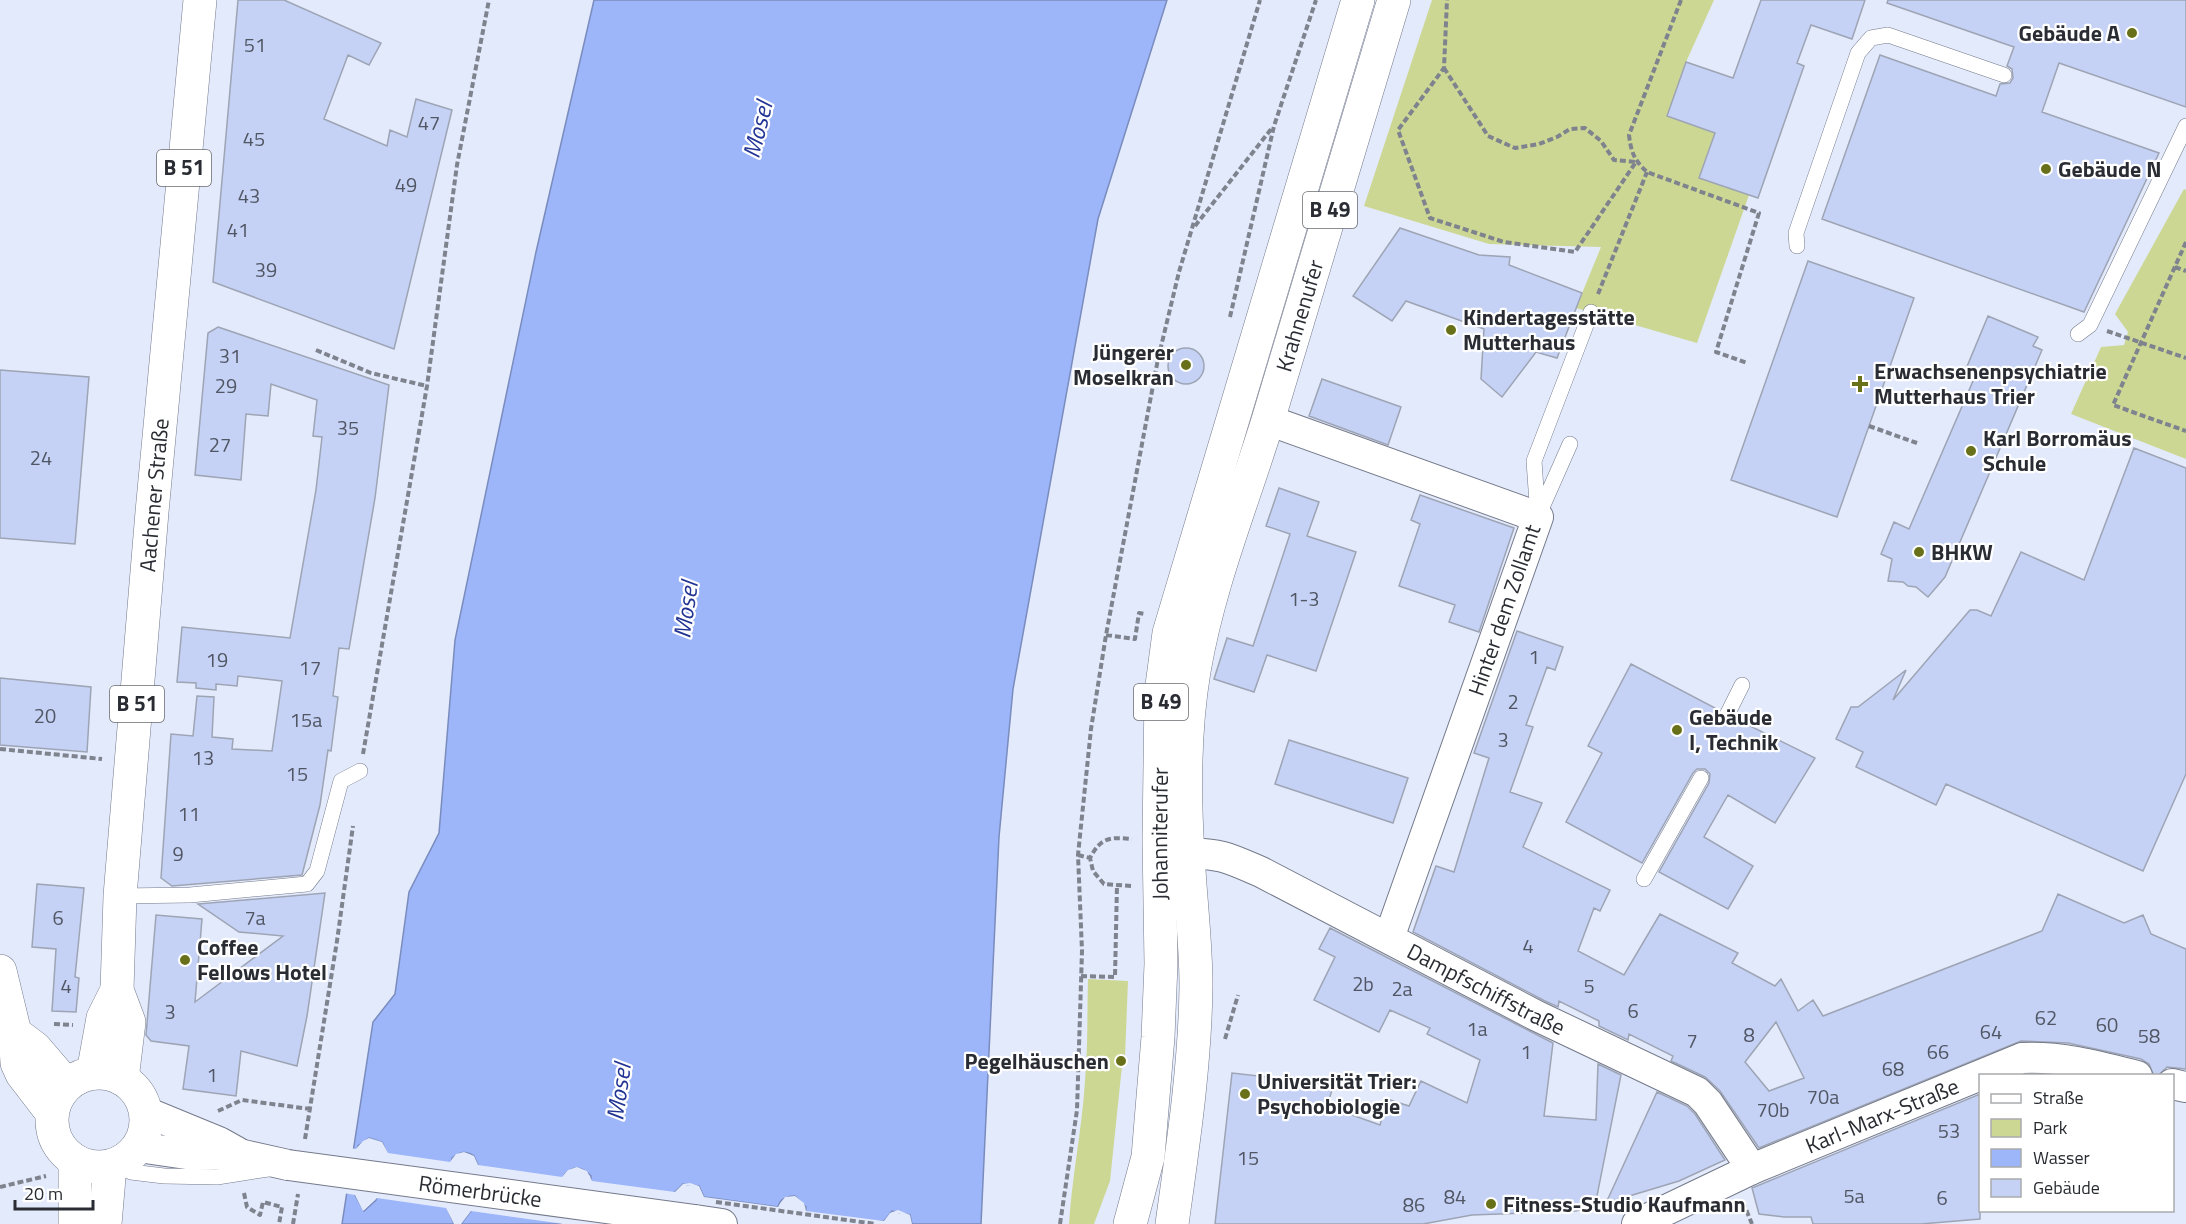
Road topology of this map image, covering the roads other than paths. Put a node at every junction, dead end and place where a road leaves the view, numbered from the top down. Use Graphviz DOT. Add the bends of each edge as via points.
graph roads {
  1 [pos="200,0"];
  2 [pos="1358,0"];
  3 [pos="1394,0"];
  4 [pos="2004,75"];
  5 [pos="2186,126"];
  6 [pos="1797,246"];
  7 [pos="1591,312"];
  8 [pos="2084,329"];
  9 [pos="1254,348"];
  10 [pos="1268,420"];
  11 [pos="1570,444"];
  12 [pos="1225,448"];
  13 [pos="1256,458"];
  14 [pos="1538,517"];
  15 [pos="1742,685"];
  16 [pos="1727,715"];
  17 [pos="360,771"];
  18 [pos="1701,777"];
  19 [pos="1188,854"];
  20 [pos="1644,879"];
  21 [pos="1149,883"];
  22 [pos="120,896"];
  23 [pos="1389,938"];
  24 [pos="0,970"];
  25 [pos="30,1028"];
  26 [pos="1983,1074"];
  27 [pos="2129,1074"];
  28 [pos="1979,1076"];
  29 [pos="94,1078"];
  30 [pos="146,1112"];
  31 [pos="52,1113"];
  32 [pos="239,1154"];
  33 [pos="123,1159"];
  34 [pos="297,1166"];
  35 [pos="65,1168"];
  36 [pos="1752,1169"];
  37 [pos="75,1224"];
  38 [pos="105,1224"];
  39 [pos="722,1224"];
  40 [pos="1130,1224"];
  41 [pos="1172,1224"];
  42 [pos="1637,1224"];
  1 -- 22 [label="main road, Aachener Straße / B 51"];
  2 -- 9 [label="main road, Krahnenufer / B 49"];
  3 -- 10 [label="main road, Krahnenufer / B 49"];
  4 -- 6 [label="lane" via="1888,35 1871,38 1858,53 1796,233"];
  5 -- 8 [label="lane"];
  7 -- 14 [label="lane" via="1534,461"];
  9 -- 10 [label="main road" via="1254,401"];
  9 -- 12 [label="main road, Krahnenufer / B 49"];
  10 -- 13 [label="main road, Krahnenufer / B 49"];
  10 -- 14 [label="street, Hinter dem Zollamt"];
  11 -- 14 [label="lane"];
  12 -- 21 [label="main road, Johanniterufer / B 49" via="1169,633 1161,693"];
  13 -- 19 [label="main road, Johanniterufer / B 49" via="1221,561 1194,672 1185,759"];
  14 -- 23 [label="street, Hinter dem Zollamt"];
  15 -- 16 [label="lane"];
  17 -- 22 [label="lane" via="341,781 317,871 307,884 190,895"];
  18 -- 20 [label="lane"];
  19 -- 21 [label="main road" via="1168,865"];
  19 -- 23 [label="street, Dampfschiffstraße" via="1225,856"];
  19 -- 41 [label="main road, Johanniterufer / B 49" via="1196,985 1194,1042"];
  21 -- 40 [label="main road, Johanniterufer / B 49" via="1161,964 1148,1157"];
  22 -- 29 [label="main road, Aachener Straße / B 51" via="117,990 129,1022"];
  23 -- 36 [label="street, Dampfschiffstraße" via="1537,1016 1697,1092"];
  24 -- 25 [label="main road"];
  25 -- 29 [label="main road" via="35,1048 59,1076"];
  25 -- 31 [label="main road" via="16,1063"];
  26 -- 27 [label="street, Karl-Marx-Straße" via="2022,1058 2046,1057"];
  28 -- 36 [label="street, Karl-Marx-Straße"];
  29 -- 30 [label="main road" via="138,1093"];
  29 -- 31 [label="main road" via="60,1092"];
  30 -- 32 [label="street, Römerbrücke"];
  30 -- 33 [label="main road" via="145,1130"];
  31 -- 35 [label="main road" via="56,1141 67,1156"];
  32 -- 33 [label="street, Römerbrücke"];
  32 -- 34 [label="street, Römerbrücke"];
  33 -- 34 [label="lane" via="131,1173 164,1176 217,1177"];
  33 -- 35 [label="main road" via="92,1167"];
  33 -- 38 [label="main road"];
  34 -- 39 [label="street, Römerbrücke, bridge"];
  35 -- 37 [label="main road"];
  36 -- 42 [label="street, Karl-Marx-Straße"];
}
